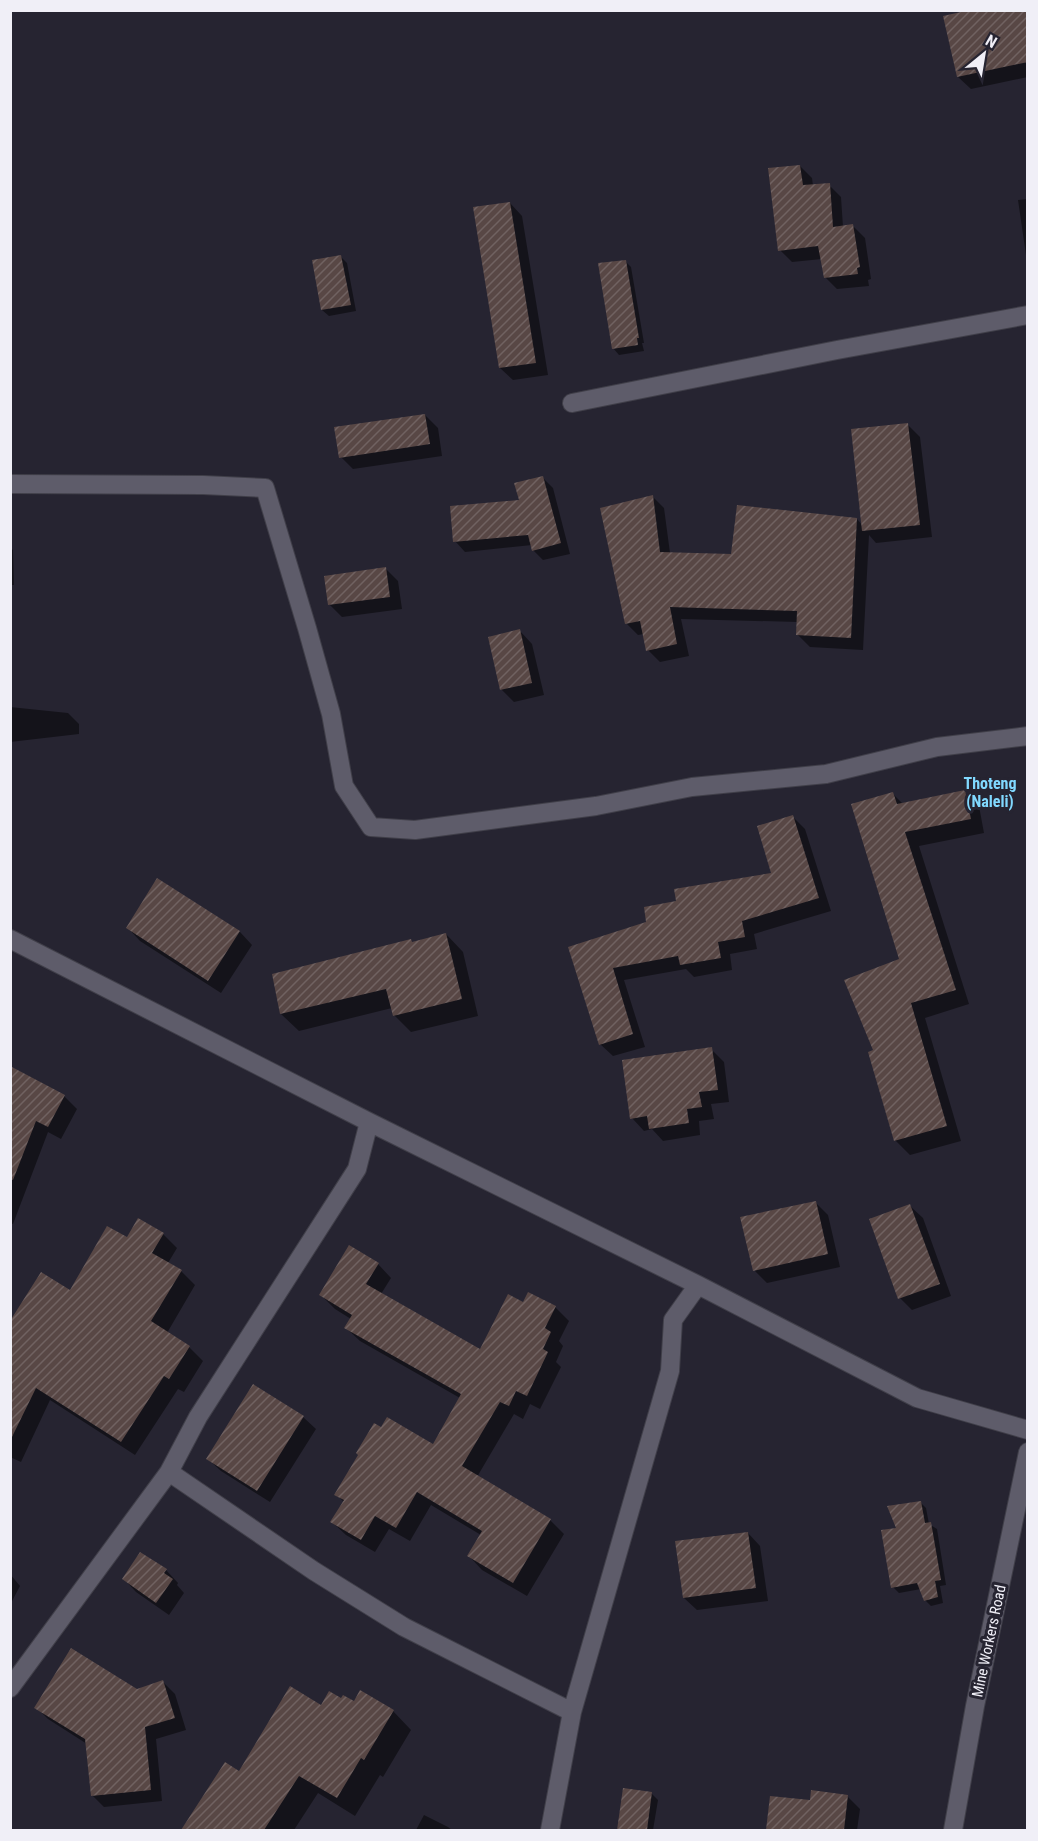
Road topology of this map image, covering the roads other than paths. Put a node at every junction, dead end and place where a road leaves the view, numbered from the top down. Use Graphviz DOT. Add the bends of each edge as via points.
graph roads {
  1 [pos="1028,315"];
  2 [pos="572,403"];
  3 [pos="10,484"];
  4 [pos="1028,736"];
  5 [pos="10,939"];
  6 [pos="369,1122"];
  7 [pos="698,1285"];
  8 [pos="1028,1430"];
  9 [pos="1028,1452"];
  10 [pos="170,1472"];
  11 [pos="10,1688"];
  12 [pos="572,1712"];
  13 [pos="550,1830"];
  14 [pos="953,1830"];
  1 -- 2 [label="street"];
  3 -- 4 [label="street" via="265,488 331,714 344,786 371,827 415,831 596,806 692,787 826,774 936,747"];
  5 -- 6 [label="street"];
  6 -- 7 [label="street"];
  6 -- 10 [label="street" via="357,1168 198,1417"];
  7 -- 8 [label="street" via="917,1398"];
  7 -- 12 [label="street" via="673,1320 670,1371"];
  9 -- 14 [label="street, Mine Workers Road"];
  10 -- 11 [label="street"];
  10 -- 12 [label="street" via="314,1571 404,1626"];
  12 -- 13 [label="street"];
}
